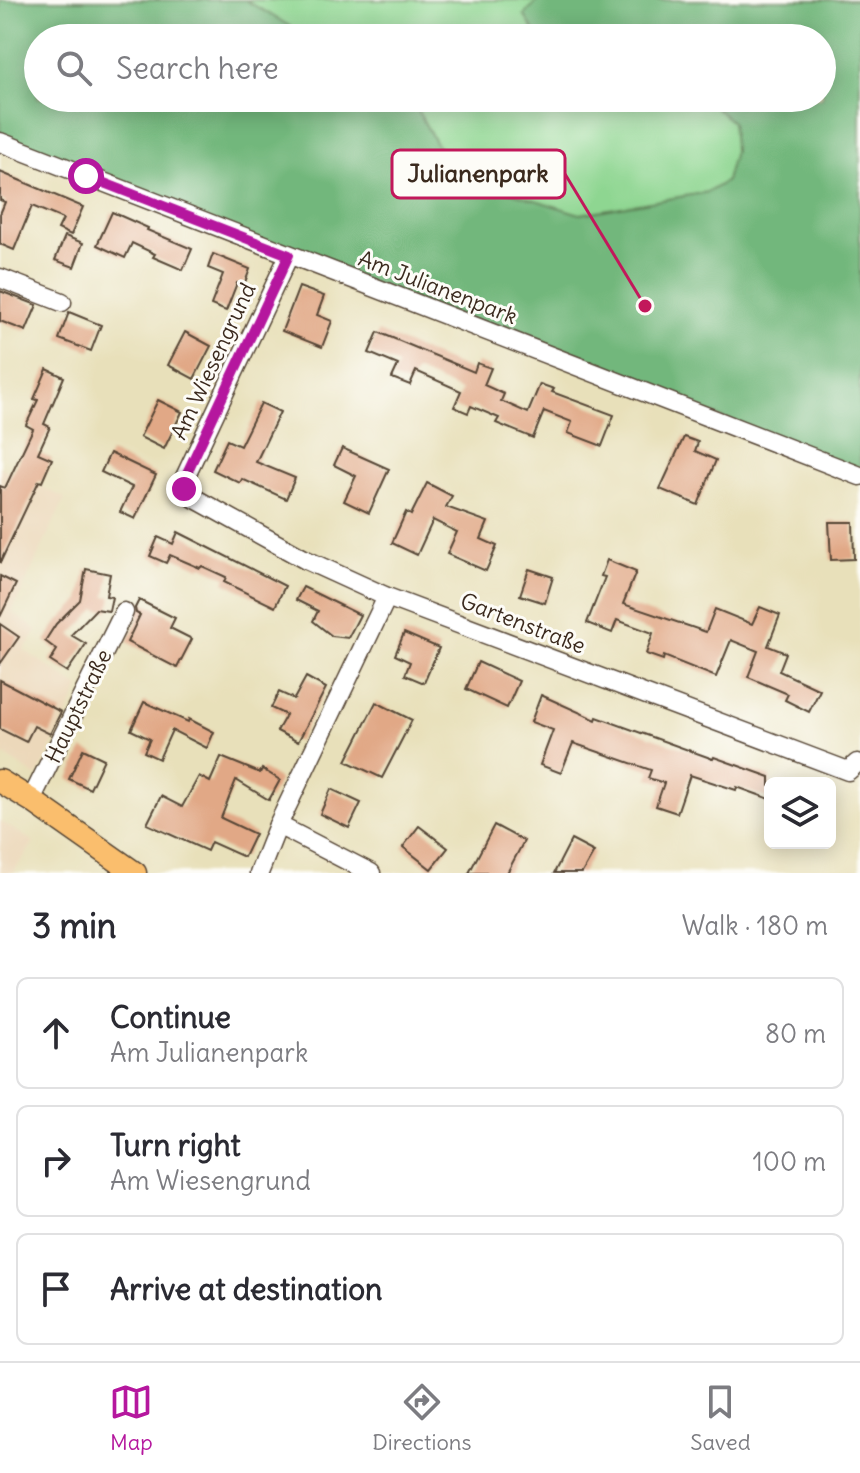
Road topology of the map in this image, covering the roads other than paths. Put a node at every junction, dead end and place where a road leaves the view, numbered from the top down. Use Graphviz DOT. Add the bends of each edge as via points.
graph roads {
  1 [pos="0,142"];
  2 [pos="289,255"];
  3 [pos="0,278"];
  4 [pos="62,302"];
  5 [pos="860,476"];
  6 [pos="184,489"];
  7 [pos="387,597"];
  8 [pos="124,612"];
  9 [pos="857,763"];
  10 [pos="0,781"];
  11 [pos="31,800"];
  12 [pos="278,825"];
  13 [pos="135,873"];
  14 [pos="259,873"];
  15 [pos="371,873"];
  1 -- 2 [label="street, Am Julianenpark"];
  2 -- 5 [label="street, Am Julianenpark"];
  2 -- 6 [label="street, Am Wiesengrund" via="185,477"];
  3 -- 4 [label="street"];
  6 -- 7 [label="street, Gartenstraße" via="306,560"];
  7 -- 9 [label="street, Gartenstraße" via="848,771"];
  7 -- 12 [label="street"];
  8 -- 11 [label="street, Hauptstraße"];
  10 -- 11 [label="main road"];
  11 -- 13 [label="main road"];
  12 -- 14 [label="street"];
  12 -- 15 [label="street"];
}
